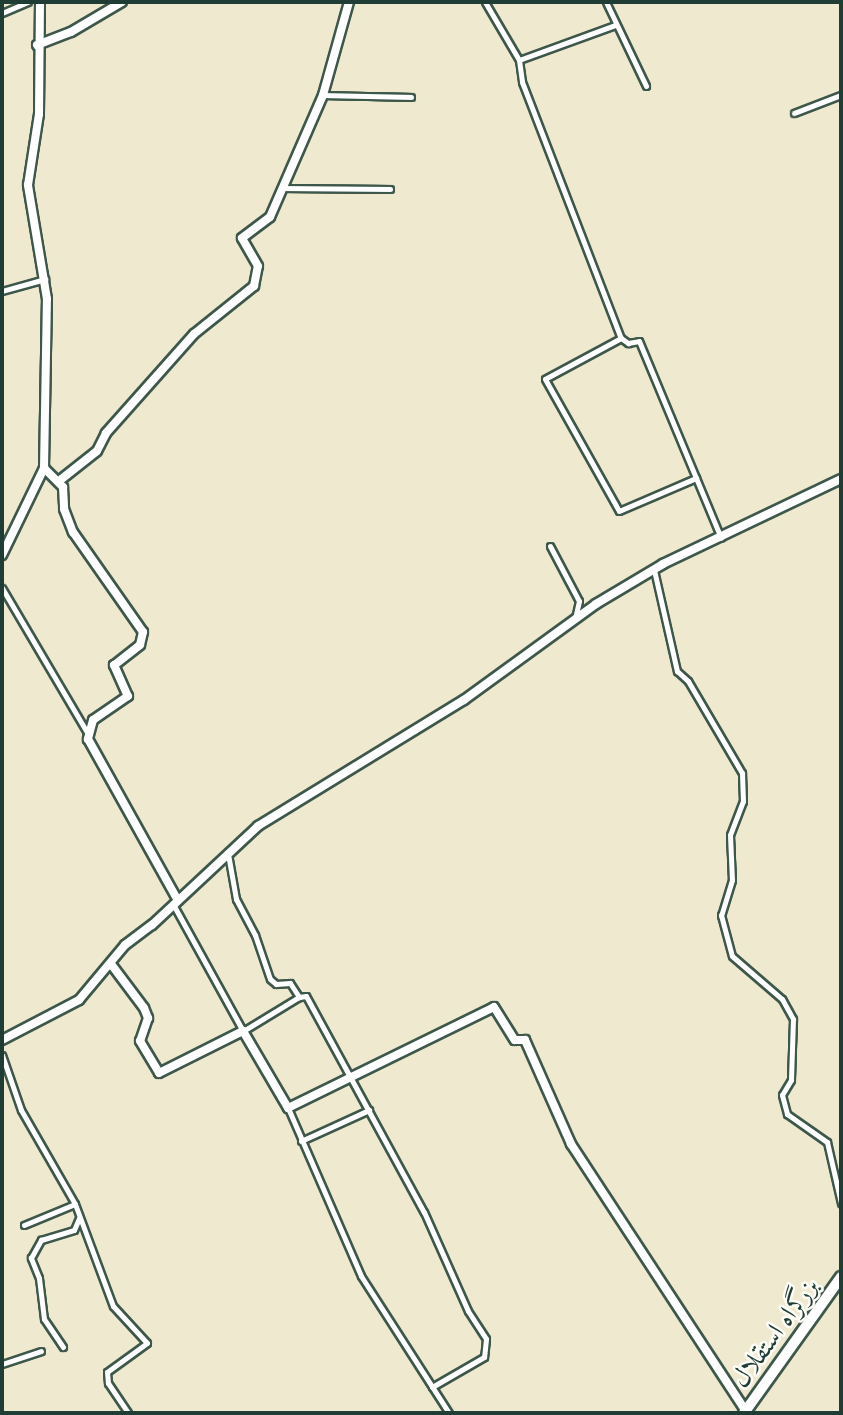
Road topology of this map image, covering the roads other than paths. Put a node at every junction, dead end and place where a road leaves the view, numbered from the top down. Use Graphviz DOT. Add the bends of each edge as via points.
graph roads {
  1 [pos="28,2"];
  2 [pos="40,2"];
  3 [pos="122,2"];
  4 [pos="349,2"];
  5 [pos="485,2"];
  6 [pos="606,2"];
  7 [pos="2,13"];
  8 [pos="615,25"];
  9 [pos="37,45"];
  10 [pos="519,60"];
  11 [pos="646,86"];
  12 [pos="323,95"];
  13 [pos="841,95"];
  14 [pos="411,97"];
  15 [pos="794,113"];
  16 [pos="282,188"];
  17 [pos="390,189"];
  18 [pos="45,279"];
  19 [pos="2,291"];
  20 [pos="621,338"];
  21 [pos="44,468"];
  22 [pos="696,478"];
  23 [pos="841,479"];
  24 [pos="59,481"];
  25 [pos="721,538"];
  26 [pos="550,546"];
  27 [pos="2,555"];
  28 [pos="654,569"];
  29 [pos="2,588"];
  30 [pos="575,618"];
  31 [pos="88,734"];
  32 [pos="228,854"];
  33 [pos="175,903"];
  34 [pos="111,964"];
  35 [pos="299,997"];
  36 [pos="243,1031"];
  37 [pos="2,1040"];
  38 [pos="2,1055"];
  39 [pos="349,1079"];
  40 [pos="288,1108"];
  41 [pos="369,1110"];
  42 [pos="301,1141"];
  43 [pos="841,1203"];
  44 [pos="75,1204"];
  45 [pos="79,1216"];
  46 [pos="24,1225"];
  47 [pos="841,1277"];
  48 [pos="63,1347"];
  49 [pos="41,1351"];
  50 [pos="2,1364"];
  51 [pos="432,1387"];
  52 [pos="745,1412"];
  53 [pos="128,1413"];
  54 [pos="449,1413"];
  1 -- 7 [label="street"];
  2 -- 9 [label="street"];
  3 -- 9 [label="street" via="71,32"];
  4 -- 12 [label="street"];
  5 -- 10 [label="street"];
  6 -- 8 [label="street"];
  8 -- 10 [label="street"];
  8 -- 11 [label="street"];
  9 -- 18 [label="street" via="39,114 28,185"];
  10 -- 20 [label="street" via="522,82"];
  12 -- 14 [label="street"];
  12 -- 16 [label="street"];
  13 -- 15 [label="street"];
  16 -- 17 [label="street"];
  16 -- 24 [label="street" via="270,217 242,238 258,266 254,286 194,334 106,433 97,451"];
  18 -- 19 [label="street"];
  18 -- 21 [label="street"];
  20 -- 22 [label="street" via="628,343 639,341"];
  20 -- 22 [label="street" via="545,379 619,511"];
  21 -- 24 [label="street"];
  21 -- 27 [label="street"];
  22 -- 25 [label="street"];
  23 -- 25 [label="street"];
  24 -- 31 [label="street" via="74,532 144,636 141,645 114,665 128,696 93,720"];
  25 -- 28 [label="street"];
  26 -- 30 [label="street" via="579,601"];
  28 -- 30 [label="street"];
  28 -- 43 [label="street" via="677,671 688,681 742,772 743,801 730,835 732,880 721,915 732,957 782,999 793,1019 791,1080 782,1095 787,1114 827,1142"];
  29 -- 31 [label="street"];
  30 -- 32 [label="street" via="464,700 258,825"];
  31 -- 33 [label="street"];
  32 -- 33 [label="street"];
  32 -- 35 [label="street" via="236,899 270,979 276,984 290,983"];
  33 -- 34 [label="street" via="125,945"];
  33 -- 36 [label="street"];
  34 -- 36 [label="street" via="144,1008 148,1018 140,1041 159,1073"];
  34 -- 37 [label="street" via="79,1000"];
  35 -- 36 [label="street"];
  35 -- 39 [label="street" via="306,996"];
  36 -- 40 [label="street"];
  38 -- 44 [label="street" via="21,1110"];
  39 -- 40 [label="street"];
  39 -- 41 [label="street"];
  39 -- 52 [label="street" via="495,1007 515,1040 525,1040 571,1144"];
  40 -- 42 [label="street"];
  41 -- 42 [label="street"];
  41 -- 51 [label="street" via="489,1346 484,1357"];
  42 -- 51 [label="street" via="330,1197 365,1284"];
  44 -- 45 [label="street"];
  44 -- 46 [label="street"];
  45 -- 48 [label="street" via="74,1230 41,1240 31,1258 39,1278 44,1319"];
  45 -- 53 [label="street" via="113,1306 147,1343 107,1372 108,1383"];
  47 -- 52 [label="highway, بزرگراه استقلال"];
  49 -- 50 [label="street"];
  51 -- 54 [label="street"];
}
